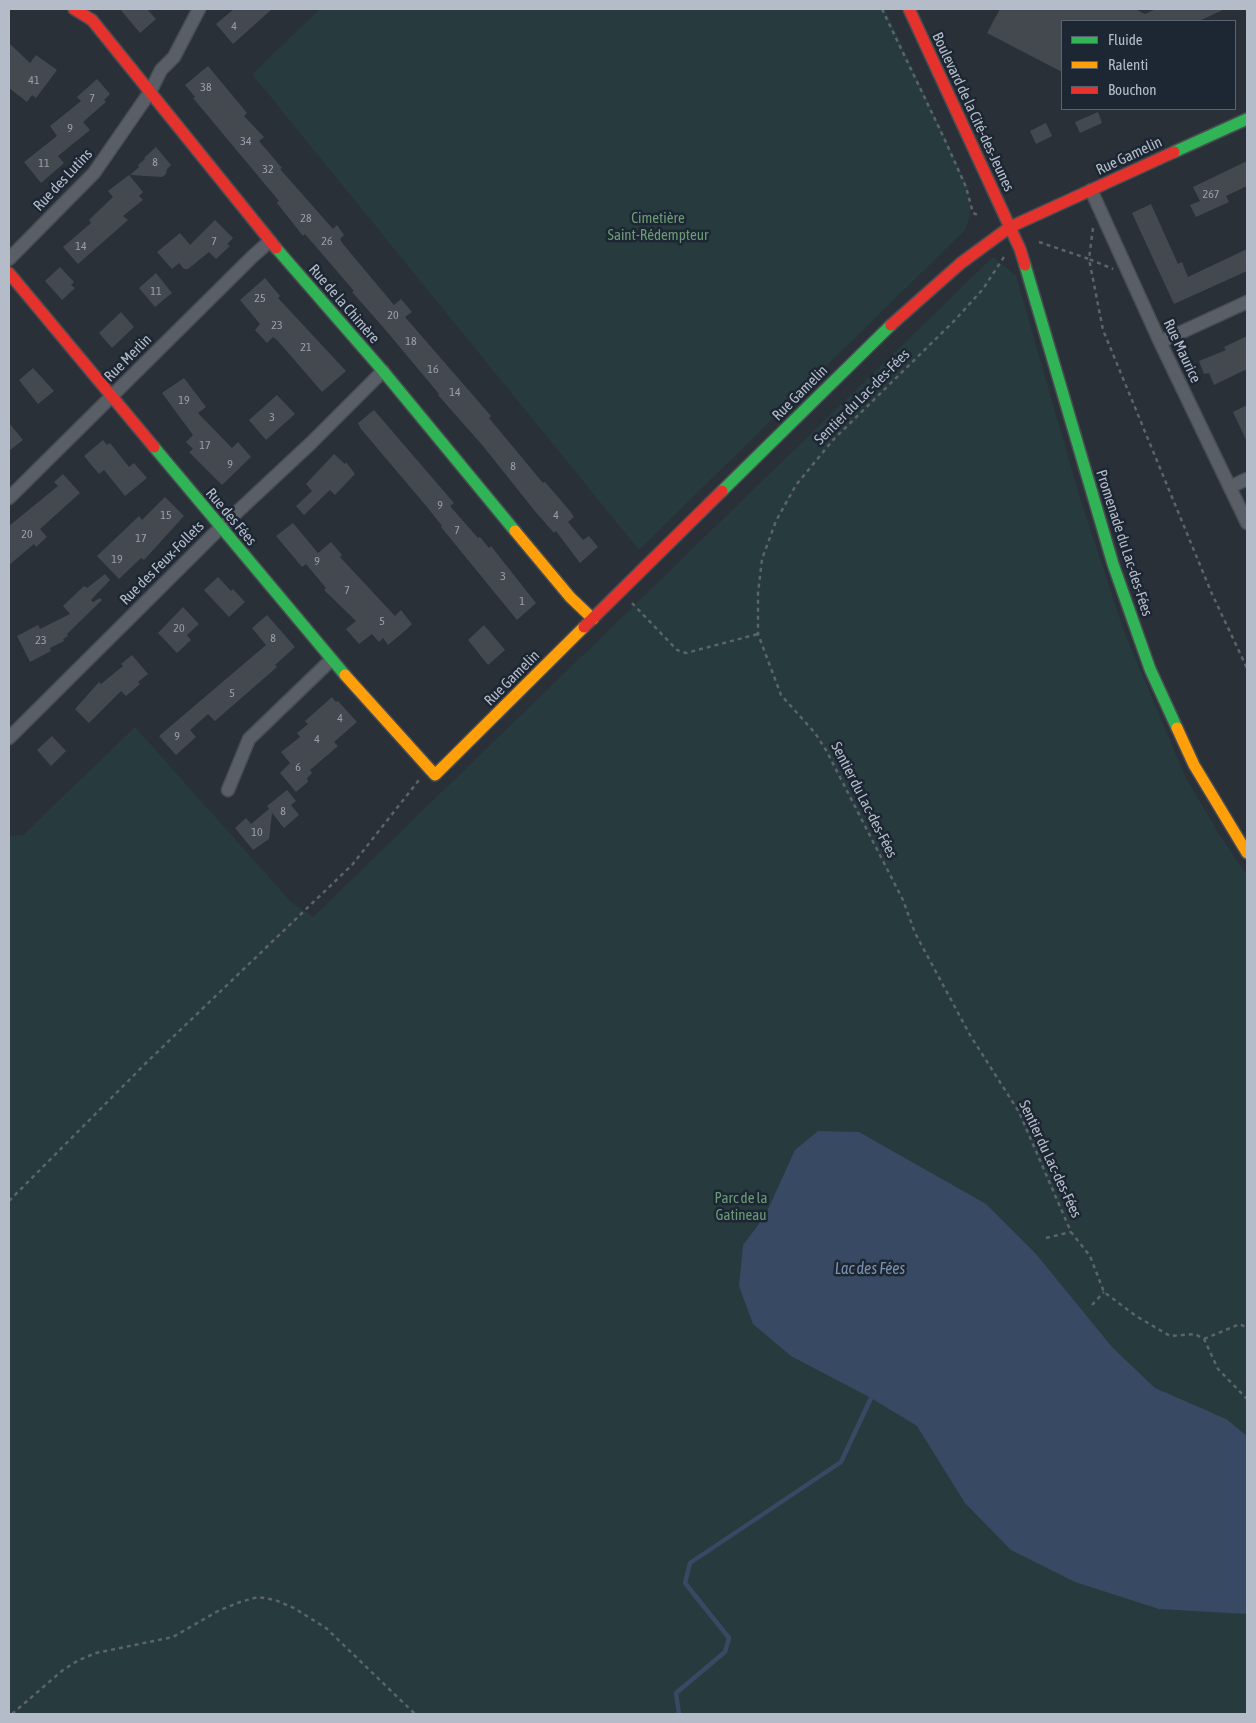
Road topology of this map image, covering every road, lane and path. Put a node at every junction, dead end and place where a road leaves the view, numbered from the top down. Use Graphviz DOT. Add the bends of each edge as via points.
graph roads {
  1 [pos="74,9"];
  2 [pos="199,9"];
  3 [pos="882,9"];
  4 [pos="909,9"];
  5 [pos="150,92"];
  6 [pos="1247,119"];
  7 [pos="1091,190"];
  8 [pos="1102,214"];
  9 [pos="978,215"];
  10 [pos="1010,227"];
  11 [pos="270,242"];
  12 [pos="1039,242"];
  13 [pos="1004,257"];
  14 [pos="9,259"];
  15 [pos="1089,259"];
  16 [pos="1128,271"];
  17 [pos="9,273"];
  18 [pos="1247,302"];
  19 [pos="1160,342"];
  20 [pos="383,372"];
  21 [pos="112,397"];
  22 [pos="1247,479"];
  23 [pos="1230,487"];
  24 [pos="9,498"];
  25 [pos="1247,523"];
  26 [pos="220,528"];
  27 [pos="621,591"];
  28 [pos="592,619"];
  29 [pos="758,634"];
  30 [pos="331,660"];
  31 [pos="1247,668"];
  32 [pos="9,738"];
  33 [pos="435,775"];
  34 [pos="228,790"];
  35 [pos="1247,853"];
  36 [pos="9,1200"];
  37 [pos="1071,1232"];
  38 [pos="1046,1238"];
  39 [pos="1104,1292"];
  40 [pos="1092,1304"];
  41 [pos="1247,1328"];
  42 [pos="1204,1339"];
  43 [pos="1247,1399"];
  44 [pos="12,1714"];
  45 [pos="415,1714"];
  1 -- 5 [label="street, Rue de la Chimère" via="92,20"];
  2 -- 5 [label="street, Rue des Lutins"];
  3 -- 9 [label="path" via="948,146 968,191 973,213"];
  4 -- 10 [label="street, Boulevard de la Cité-des-Jeunes"];
  5 -- 11 [label="street, Rue de la Chimère"];
  5 -- 14 [label="street, Rue des Lutins" via="94,173"];
  6 -- 7 [label="street, Rue Gamelin"];
  7 -- 8 [label="street, Rue Maurice"];
  7 -- 10 [label="street, Rue Gamelin"];
  8 -- 15 [label="path" via="1094,227"];
  8 -- 16 [label="street, Rue Maurice"];
  10 -- 27 [label="street, Rue Gamelin" via="961,263 889,326"];
  10 -- 35 [label="street, Promenade du Lac-des-Fées" via="1020,249 1113,564 1150,669 1194,765"];
  11 -- 20 [label="street, Rue de la Chimère"];
  11 -- 21 [label="street, Rue Merlin"];
  12 -- 15 [label="path"];
  13 -- 29 [label="path, Sentier du Lac-des-Fées" via="983,289 955,320 833,440 796,485 776,521 762,559"];
  15 -- 16 [label="path" via="1111,269"];
  15 -- 31 [label="path" via="1103,330 1212,594"];
  16 -- 19 [label="street, Rue Maurice"];
  17 -- 21 [label="street, Rue des Fées"];
  18 -- 19 [label="street"];
  19 -- 23 [label="street, Rue Maurice"];
  20 -- 26 [label="street, Rue des Feux-Follets"];
  20 -- 28 [label="street, Rue de la Chimère" via="570,597"];
  21 -- 24 [label="street, Rue Merlin"];
  21 -- 26 [label="street, Rue des Fées"];
  22 -- 23 [label="street"];
  23 -- 25 [label="street, Rue Maurice"];
  26 -- 30 [label="street, Rue des Fées"];
  26 -- 32 [label="street, Rue des Feux-Follets"];
  27 -- 28 [label="street, Rue Gamelin"];
  27 -- 29 [label="path" via="677,650 686,652"];
  28 -- 33 [label="street, Rue Gamelin"];
  29 -- 37 [label="path, Sentier du Lac-des-Fées" via="781,695 826,750 903,900 915,933 970,1036 1020,1112"];
  30 -- 33 [label="street, Rue des Fées"];
  30 -- 34 [label="street" via="249,739"];
  33 -- 36 [label="path" via="417,781 352,865"];
  37 -- 38 [label="path"];
  37 -- 39 [label="path, Sentier du Lac-des-Fées" via="1090,1256"];
  39 -- 40 [label="path"];
  39 -- 42 [label="path" via="1170,1336 1195,1334"];
  41 -- 42 [label="path" via="1240,1324"];
  42 -- 43 [label="path" via="1218,1369"];
  44 -- 45 [label="path" via="79,1660 96,1653 172,1637 218,1611 258,1597 275,1600 312,1617"];
}
